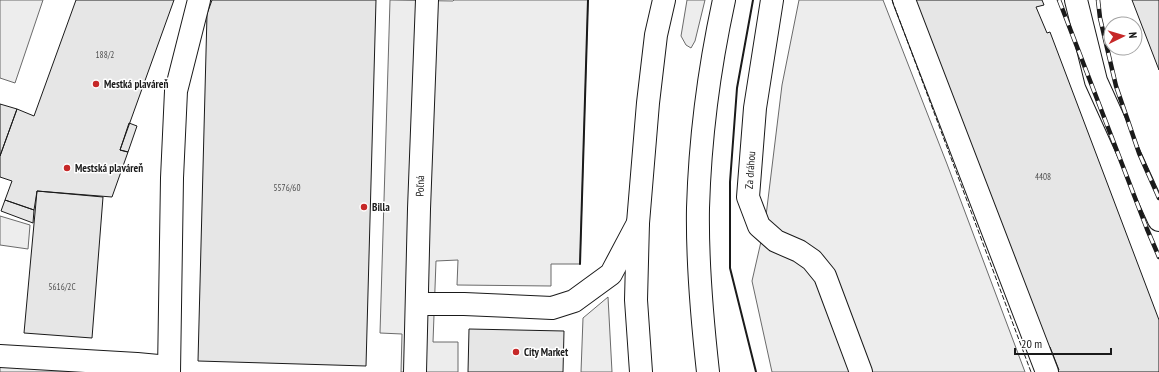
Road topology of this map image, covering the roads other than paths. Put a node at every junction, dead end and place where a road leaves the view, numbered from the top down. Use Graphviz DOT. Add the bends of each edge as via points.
graph roads {
  1 [pos="199,0"];
  2 [pos="427,0"];
  3 [pos="664,0"];
  4 [pos="724,0"];
  5 [pos="772,0"];
  6 [pos="904,0"];
  7 [pos="1076,0"];
  8 [pos="1159,220"];
  9 [pos="638,223"];
  10 [pos="417,304"];
  11 [pos="11,362"];
  12 [pos="169,369"];
  13 [pos="415,372"];
  14 [pos="641,372"];
  15 [pos="708,372"];
  16 [pos="862,372"];
  17 [pos="1047,372"];
  1 -- 12 [label="main road" via="176,91"];
  2 -- 10 [label="main road, Poľná"];
  3 -- 9 [label="main road" via="656,35 648,103"];
  4 -- 15 [label="main road" via="705,107 698,208 699,273"];
  5 -- 16 [label="main road, Za dráhou" via="755,108 748,197 759,226 776,241 812,260 825,276"];
  6 -- 17 [label="main road"];
  7 -- 8 [label="main road" via="1096,81"];
  9 -- 10 [label="main road" via="611,274 574,301 552,308"];
  9 -- 14 [label="main road" via="636,300"];
  10 -- 13 [label="main road, Poľná"];
  11 -- 12 [label="main road" via="137,364"];
}
